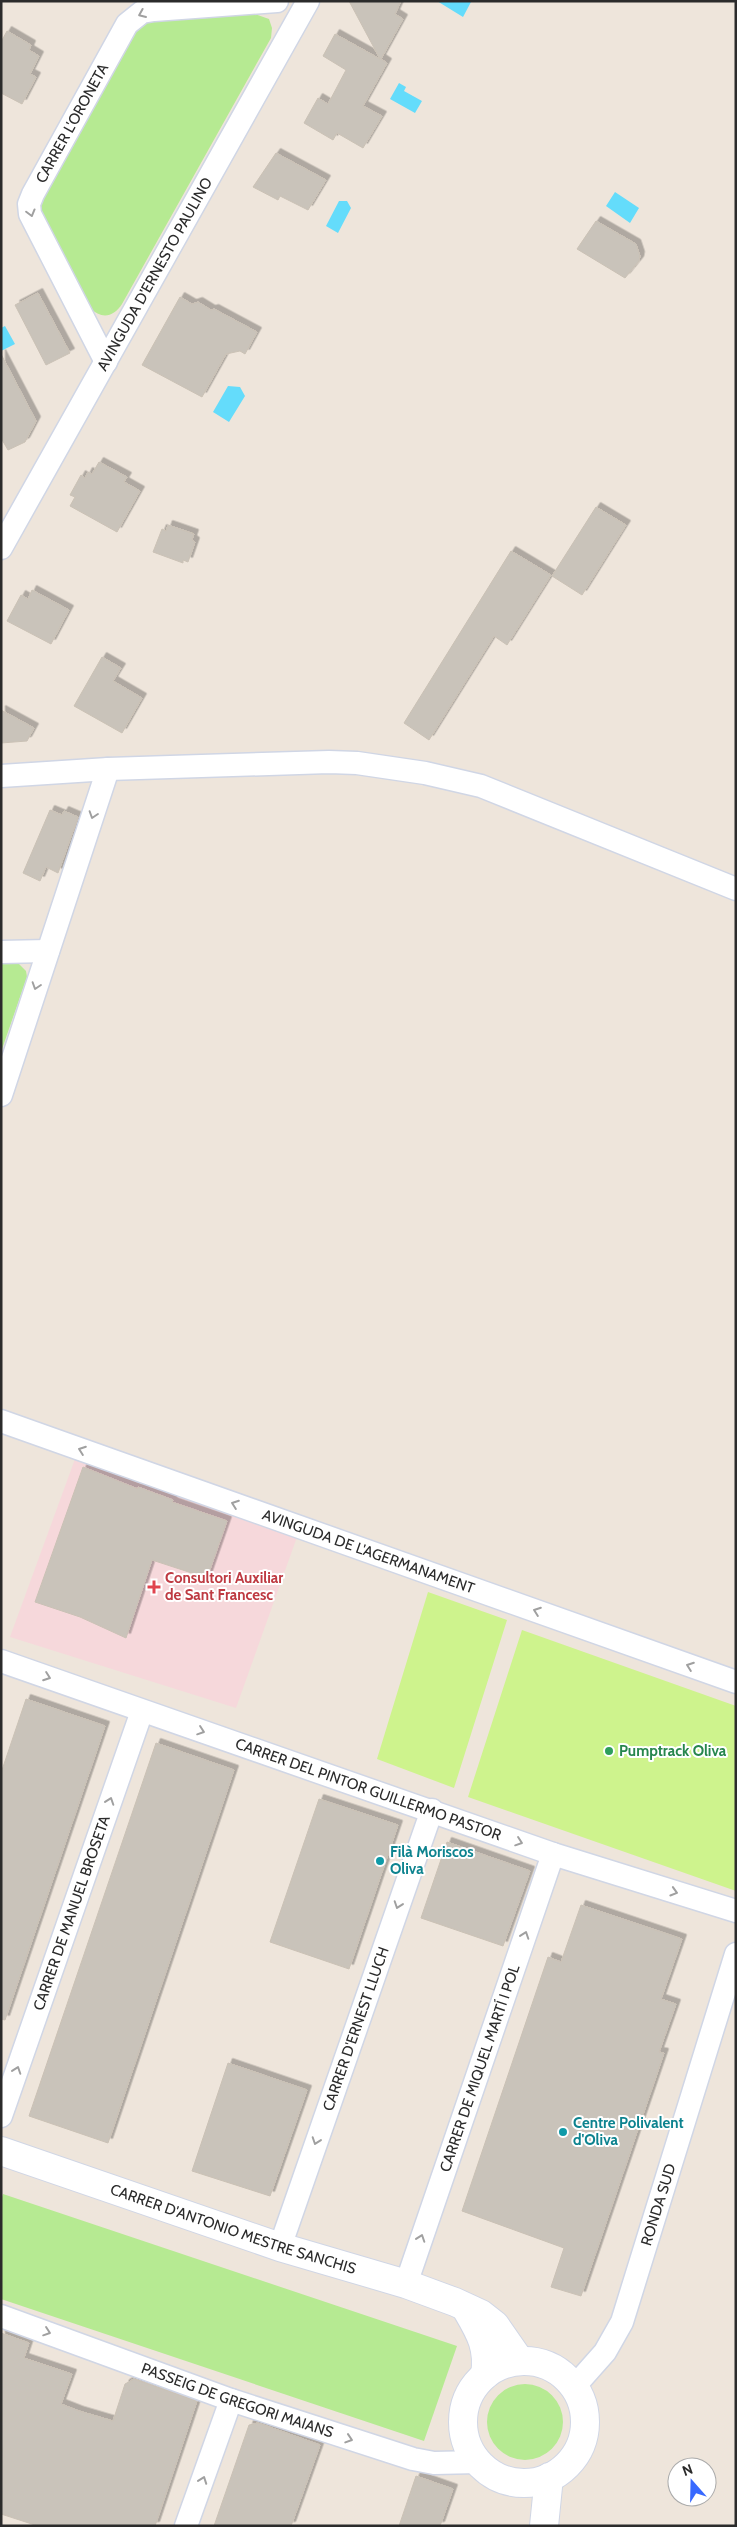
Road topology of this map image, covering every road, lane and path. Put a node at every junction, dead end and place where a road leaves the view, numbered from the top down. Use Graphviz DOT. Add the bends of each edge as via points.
graph roads {
  1 [pos="277,1"];
  2 [pos="308,1"];
  3 [pos="106,362"];
  4 [pos="1,548"];
  5 [pos="108,769"];
  6 [pos="1,776"];
  7 [pos="736,889"];
  8 [pos="48,951"];
  9 [pos="1,952"];
  10 [pos="1,1095"];
  11 [pos="1,1422"];
  12 [pos="1,1661"];
  13 [pos="736,1682"];
  14 [pos="142,1711"];
  15 [pos="432,1810"];
  16 [pos="553,1854"];
  17 [pos="736,1911"];
  18 [pos="736,1954"];
  19 [pos="1,2116"];
  20 [pos="1,2151"];
  21 [pos="280,2247"];
  22 [pos="406,2284"];
  23 [pos="464,2307"];
  24 [pos="1,2316"];
  25 [pos="520,2361"];
  26 [pos="485,2375"];
  27 [pos="574,2387"];
  28 [pos="231,2400"];
  29 [pos="478,2462"];
  30 [pos="550,2477"];
  31 [pos="186,2526"];
  32 [pos="544,2526"];
  1 -- 3 [label="street, CARRER L'ORONETA, one-way" via="154,10 134,17 127,24 33,194 30,214"];
  2 -- 3 [label="street, AVINGUDA D'ERNESTO PAULINO"];
  3 -- 4 [label="street, AVINGUDA D'ERNESTO PAULINO"];
  5 -- 6 [label="street"];
  5 -- 7 [label="street" via="329,762 425,773 482,786"];
  5 -- 8 [label="street, one-way"];
  8 -- 9 [label="street"];
  8 -- 10 [label="street, one-way"];
  13 -- 11 [label="street, AVINGUDA DE L'AGERMANAMENT, one-way"];
  12 -- 14 [label="street, CARRER DEL PINTOR GUILLERMO PASTOR, one-way"];
  14 -- 15 [label="street, CARRER DEL PINTOR GUILLERMO PASTOR, one-way"];
  19 -- 14 [label="street, CARRER DE MANUEL BROSETA, one-way"];
  15 -- 16 [label="street, CARRER DEL PINTOR GUILLERMO PASTOR, one-way"];
  15 -- 21 [label="street, CARRER D'ERNEST LLUCH, one-way"];
  16 -- 17 [label="street, CARRER DEL PINTOR GUILLERMO PASTOR, one-way"];
  22 -- 16 [label="street, CARRER DE MIQUEL MARTÍ I POL, one-way"];
  18 -- 27 [label="street, RONDA SUD" via="622,2322 605,2352"];
  20 -- 21 [label="street, CARRER D'ANTONIO MESTRE SANCHIS"];
  21 -- 22 [label="street, CARRER D'ANTONIO MESTRE SANCHIS"];
  22 -- 23 [label="street, CARRER D'ANTONIO MESTRE SANCHIS"];
  23 -- 25 [label="street, CARRER D'ANTONIO MESTRE SANCHIS" via="495,2325"];
  23 -- 26 [label="street" via="485,2345 488,2359"];
  24 -- 28 [label="street, PASSEIG DE GREGORI MAIANS, one-way"];
  25 -- 26 [label="street" via="502,2365"];
  25 -- 27 [label="street" via="551,2367"];
  26 -- 29 [label="street" via="474,2387 463,2417 466,2441"];
  27 -- 30 [label="street" via="585,2416 580,2446 572,2459"];
  28 -- 29 [label="street, PASSEIG DE GREGORI MAIANS, one-way" via="413,2459 434,2463"];
  31 -- 28 [label="street, one-way"];
  29 -- 30 [label="street" via="492,2474 509,2481 536,2481"];
  30 -- 32 [label="street"];
}
